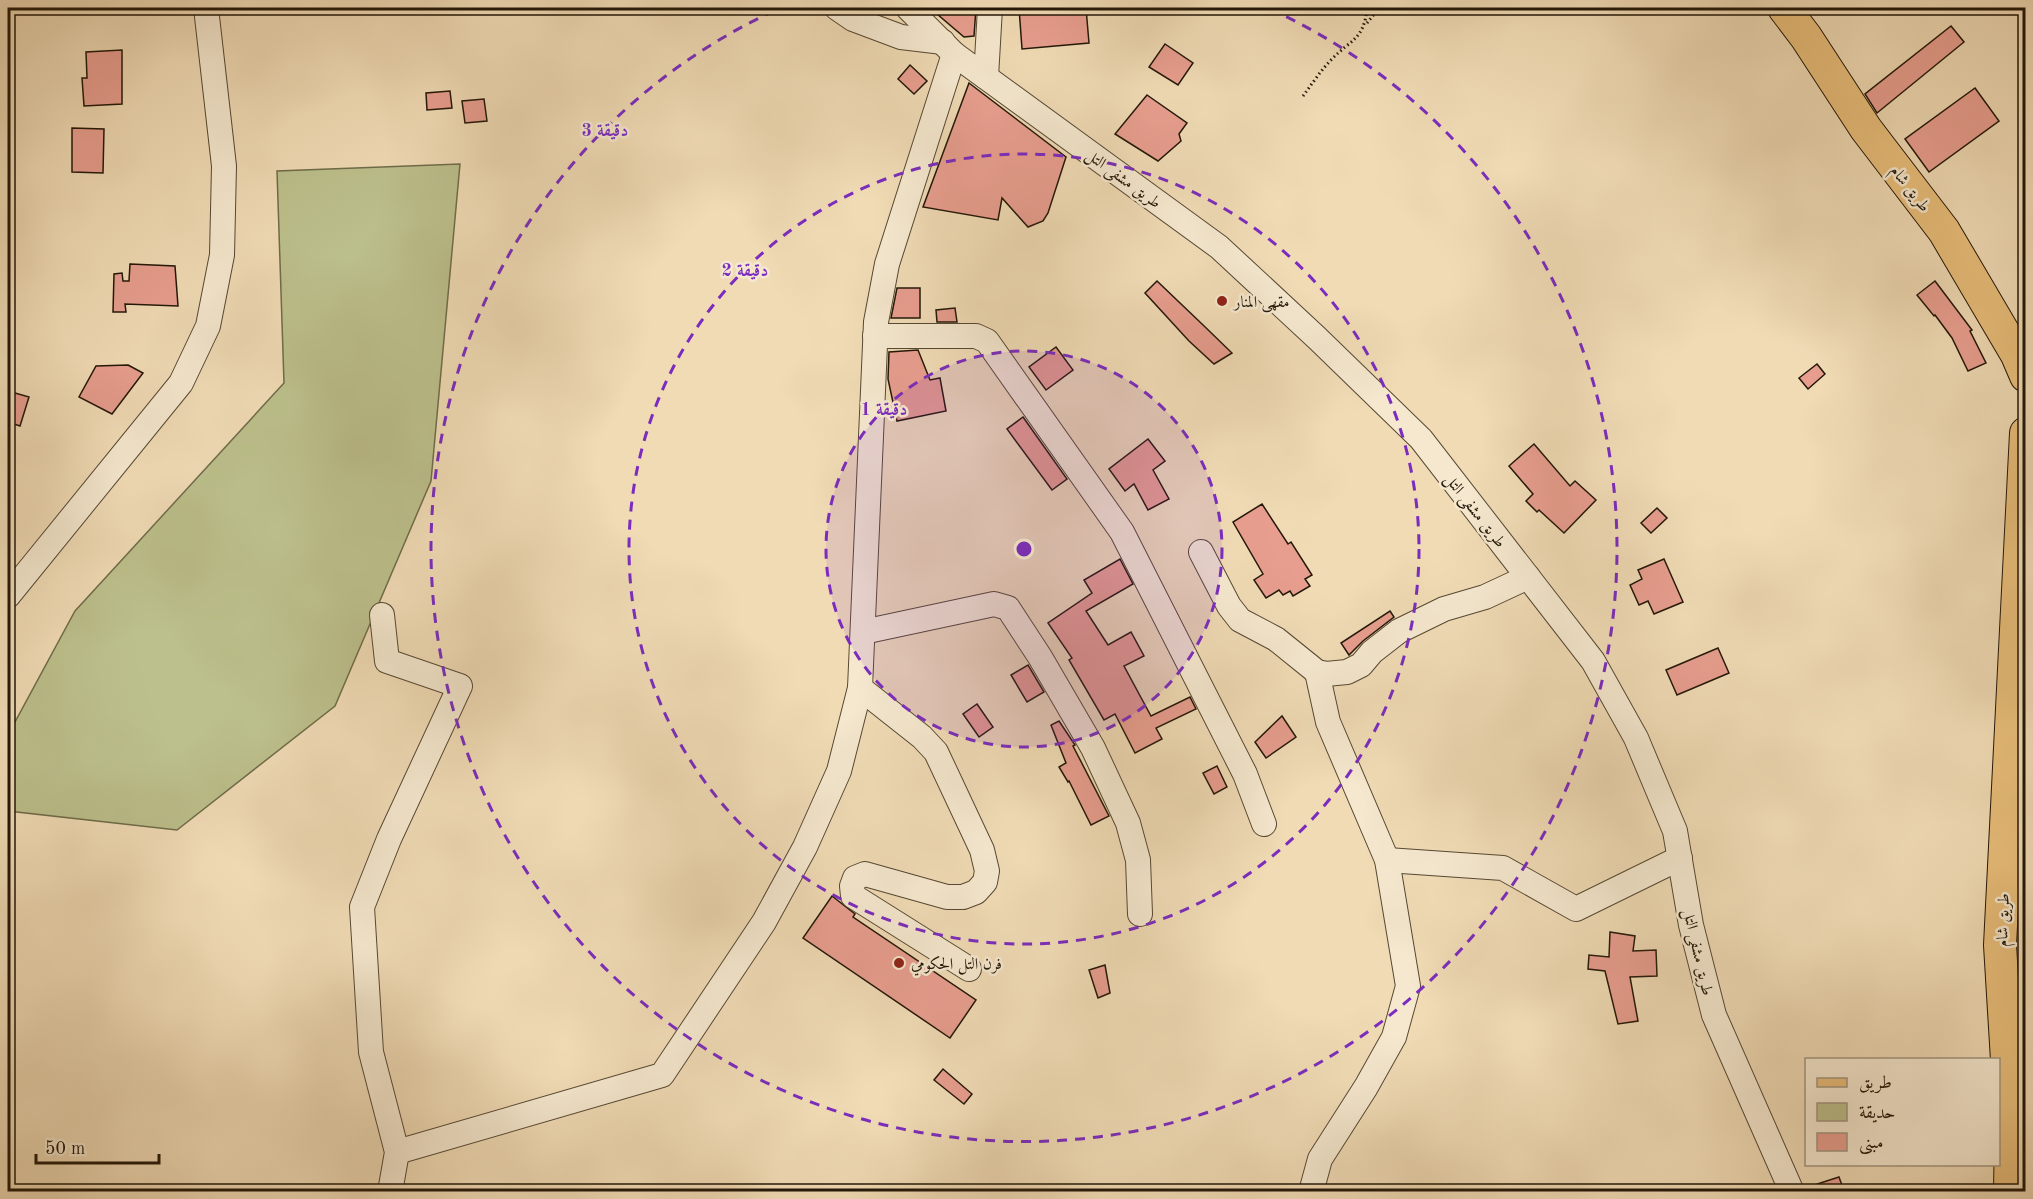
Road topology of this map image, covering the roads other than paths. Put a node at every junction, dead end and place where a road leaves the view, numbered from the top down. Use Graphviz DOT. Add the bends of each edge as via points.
graph roads {
  1 [pos="206,8"];
  2 [pos="823,8"];
  3 [pos="908,8"];
  4 [pos="990,8"];
  5 [pos="1784,8"];
  6 [pos="845,13"];
  7 [pos="948,48"];
  8 [pos="986,77"];
  9 [pos="875,336"];
  10 [pos="2025,376"];
  11 [pos="2025,433"];
  12 [pos="1201,552"];
  13 [pos="1528,577"];
  14 [pos="8,596"];
  15 [pos="382,615"];
  16 [pos="863,632"];
  17 [pos="1317,672"];
  18 [pos="860,688"];
  19 [pos="1264,824"];
  20 [pos="1680,858"];
  21 [pos="1387,860"];
  22 [pos="2015,870"];
  23 [pos="1140,914"];
  24 [pos="969,969"];
  25 [pos="397,1152"];
  26 [pos="390,1191"];
  27 [pos="1311,1191"];
  28 [pos="1792,1191"];
  29 [pos="2010,1191"];
  1 -- 14 [label="street" via="224,166 222,255 208,326 181,382"];
  2 -- 6 [label="street"];
  3 -- 7 [label="street, طريق مشفى التل"];
  4 -- 8 [label="street"];
  5 -- 10 [label="main road, طريق شام" via="1866,129 1944,231 2018,355"];
  6 -- 7 [label="street" via="901,38"];
  7 -- 8 [label="street, طريق مشفى التل"];
  7 -- 9 [label="street" via="887,264"];
  8 -- 13 [label="street, طريق مشفى التل" via="1219,247 1421,439"];
  9 -- 16 [label="street"];
  9 -- 19 [label="street" via="976,336 987,341 1122,532 1245,774"];
  11 -- 22 [label="main road, طريق شام"];
  12 -- 17 [label="street" via="1240,620 1276,639"];
  13 -- 17 [label="street" via="1399,631 1361,665 1347,672"];
  13 -- 20 [label="street, طريق مشفى التل" via="1593,661 1636,738 1675,831"];
  15 -- 25 [label="street" via="387,661 460,686 362,907 371,1052"];
  16 -- 18 [label="street"];
  16 -- 23 [label="street" via="994,604 1008,608 1093,748 1128,823 1138,860"];
  17 -- 21 [label="street" via="1328,722"];
  18 -- 24 [label="street" via="936,752 982,850 987,871 985,882 976,892 963,897 947,897 865,874 855,878 853,896"];
  18 -- 25 [label="street" via="839,771 805,847 764,922 662,1075"];
  20 -- 21 [label="street" via="1576,909 1503,868"];
  20 -- 28 [label="street, طريق مشفى التل" via="1691,925 1714,1015"];
  21 -- 27 [label="street" via="1408,986 1394,1037 1320,1159"];
  22 -- 29 [label="main road, طريق شام" via="2000,945 2011,1126"];
  25 -- 26 [label="street"];
}
